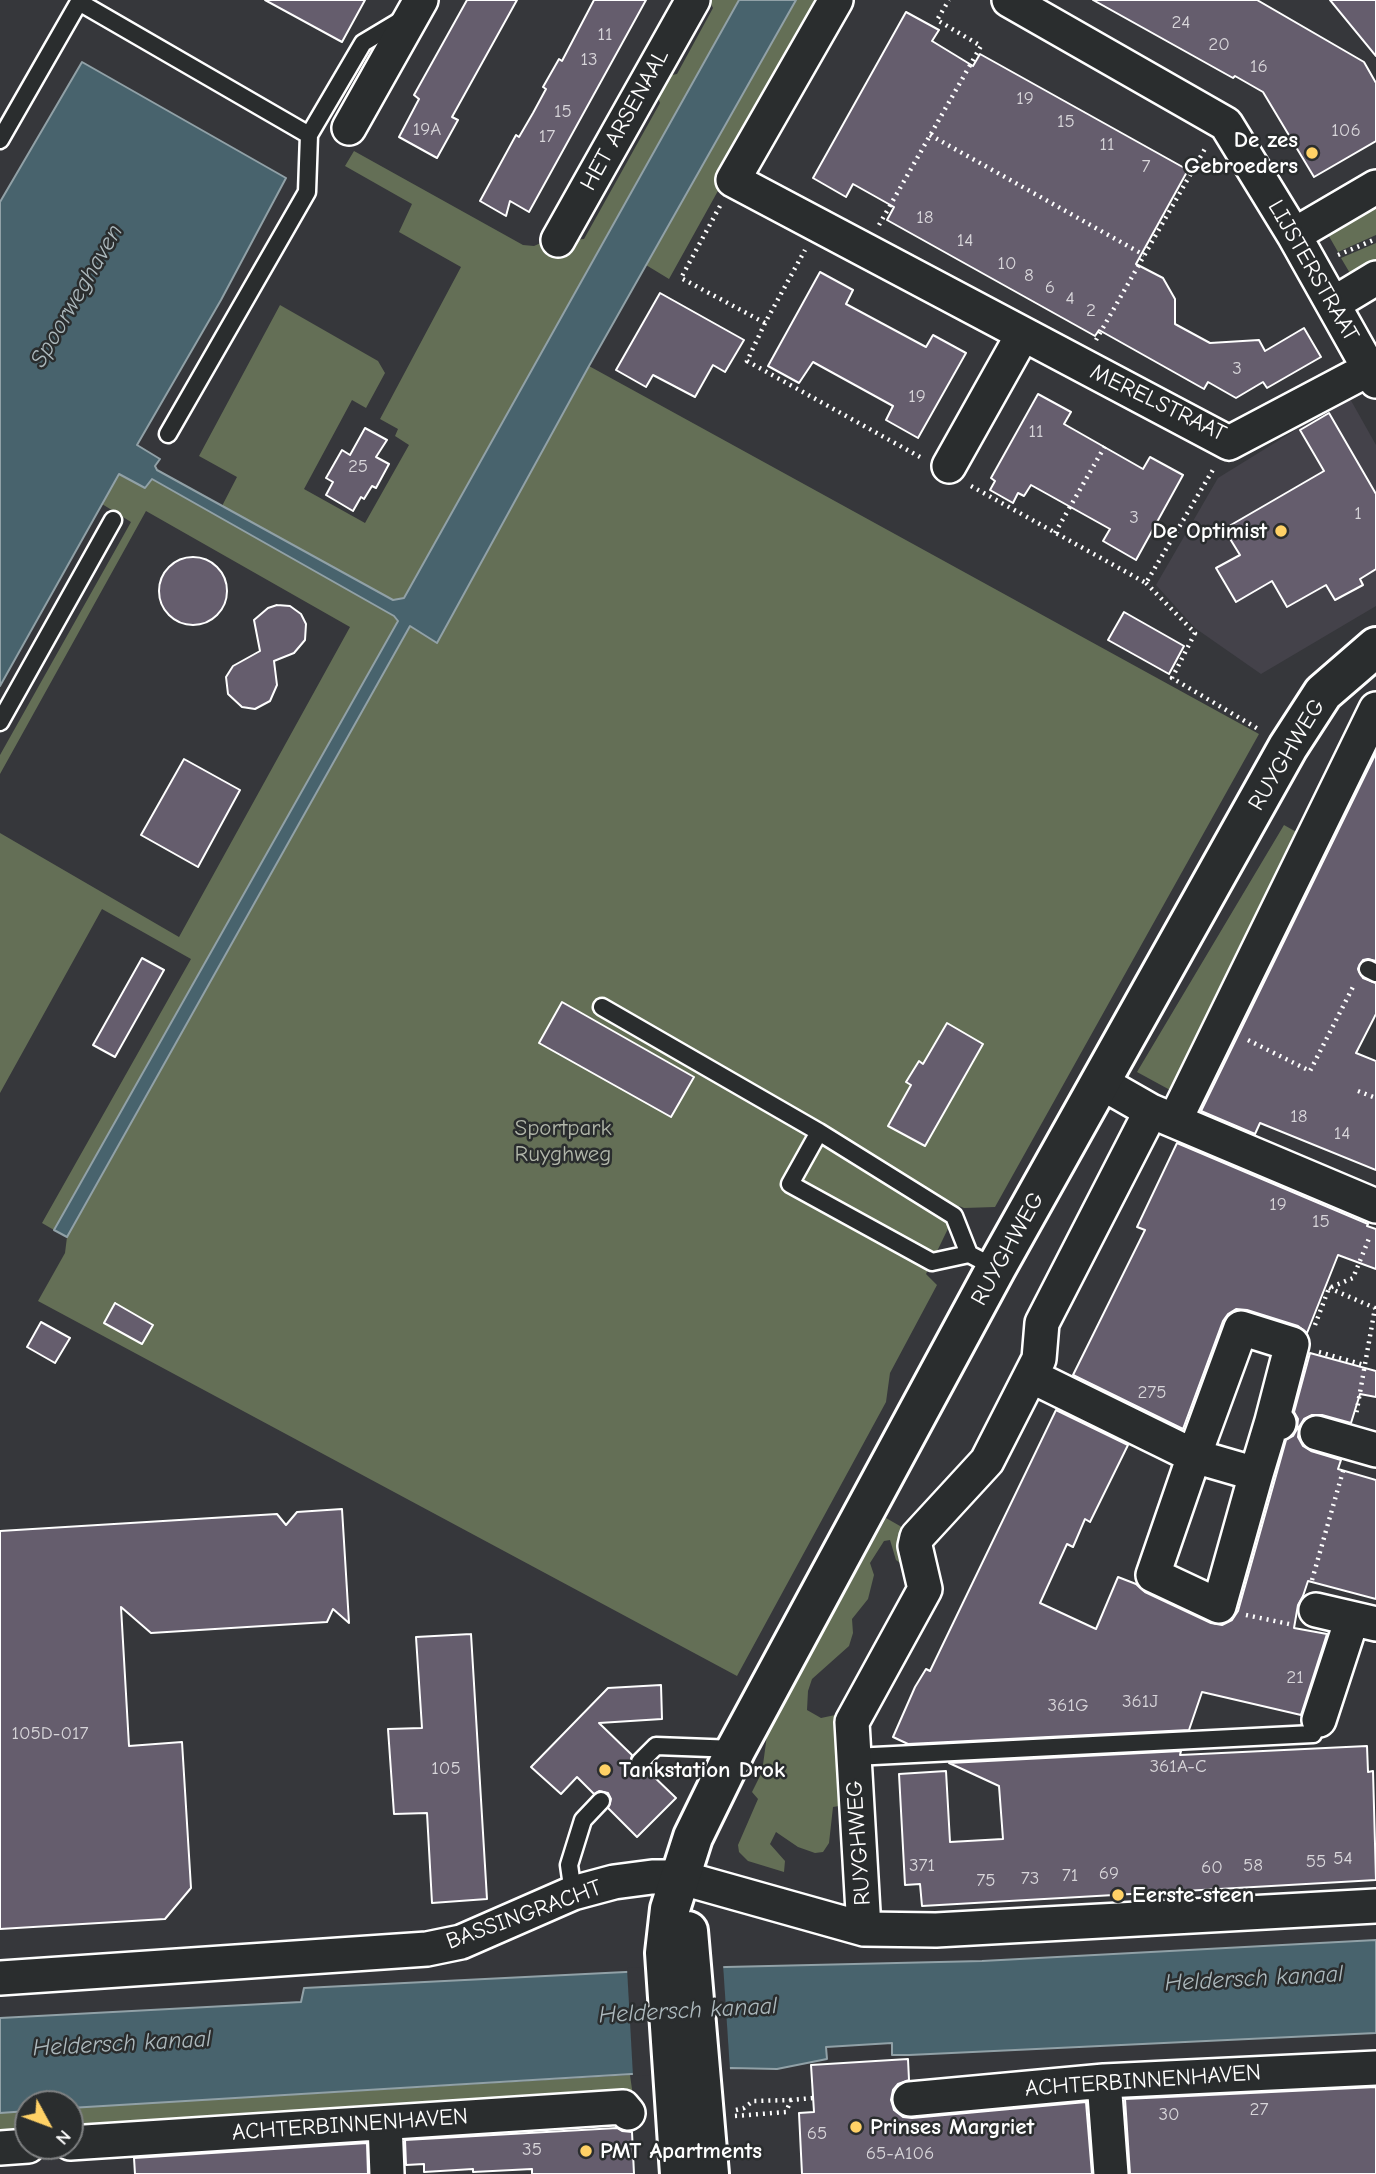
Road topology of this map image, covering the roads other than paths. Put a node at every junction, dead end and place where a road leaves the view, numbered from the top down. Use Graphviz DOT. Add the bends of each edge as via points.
graph roads {
  1 [pos="692,0"];
  2 [pos="836,0"];
  3 [pos="1009,0"];
  4 [pos="418,6"];
  5 [pos="349,128"];
  6 [pos="309,135"];
  7 [pos="0,140"];
  8 [pos="1376,187"];
  9 [pos="1294,235"];
  10 [pos="558,240"];
  11 [pos="1376,278"];
  12 [pos="1333,304"];
  13 [pos="1023,334"];
  14 [pos="1372,375"];
  15 [pos="168,434"];
  16 [pos="945,469"];
  17 [pos="113,520"];
  18 [pos="1376,647"];
  19 [pos="1376,709"];
  20 [pos="0,722"];
  21 [pos="602,1007"];
  22 [pos="1102,1083"];
  23 [pos="1163,1116"];
  24 [pos="819,1132"];
  25 [pos="1374,1219"];
  26 [pos="983,1261"];
  27 [pos="1031,1376"];
  28 [pos="1317,1433"];
  29 [pos="1363,1446"];
  30 [pos="1183,1451"];
  31 [pos="1256,1474"];
  32 [pos="1316,1610"];
  33 [pos="1364,1621"];
  34 [pos="1316,1727"];
  35 [pos="736,1749"];
  36 [pos="854,1757"];
  37 [pos="640,1762"];
  38 [pos="601,1801"];
  39 [pos="679,1877"];
  40 [pos="573,1893"];
  41 [pos="1376,1906"];
  42 [pos="864,1929"];
  43 [pos="0,1978"];
  44 [pos="1376,2068"];
  45 [pos="686,2073"];
  46 [pos="1104,2081"];
  47 [pos="910,2099"];
  48 [pos="628,2113"];
  49 [pos="385,2123"];
  50 [pos="84,2142"];
  51 [pos="387,2174"];
  52 [pos="680,2174"];
  53 [pos="709,2174"];
  54 [pos="1111,2174"];
  1 -- 10 [label="street, HET ARSENAAL"];
  2 -- 13 [label="street, MERELSTRAAT" via="733,180"];
  3 -- 9 [label="street, LIJSTERSTRAAT" via="1227,124"];
  4 -- 5 [label="street"];
  4 -- 6 [label="lane" via="363,43"];
  6 -- 7 [label="lane" via="79,2"];
  6 -- 15 [label="lane" via="307,192"];
  8 -- 9 [label="street"];
  9 -- 12 [label="street, LIJSTERSTRAAT"];
  11 -- 12 [label="street"];
  12 -- 14 [label="street, LIJSTERSTRAAT"];
  13 -- 14 [label="street, MERELSTRAAT" via="1229,443"];
  13 -- 16 [label="street"];
  17 -- 20 [label="lane"];
  18 -- 22 [label="street, RUYGHWEG" via="1323,693 1289,747"];
  19 -- 23 [label="street, RUYGHWEG" via="1221,1027"];
  21 -- 24 [label="lane"];
  22 -- 23 [label="street"];
  22 -- 26 [label="street, RUYGHWEG"];
  23 -- 25 [label="street"];
  23 -- 27 [label="street, RUYGHWEG" via="1042,1323 1041,1354"];
  24 -- 26 [label="lane" via="954,1216"];
  24 -- 26 [label="lane" via="790,1184 932,1262"];
  26 -- 35 [label="street, RUYGHWEG"];
  27 -- 30 [label="street"];
  27 -- 36 [label="street, RUYGHWEG" via="984,1466 917,1537 925,1589 852,1722"];
  28 -- 29 [label="street"];
  30 -- 31 [label="street"];
  30 -- 31 [label="street" via="1241,1328 1299,1346"];
  30 -- 31 [label="street" via="1153,1575 1219,1606"];
  32 -- 33 [label="street"];
  33 -- 34 [label="street"];
  34 -- 36 [label="lane, RUYGHWEG"];
  35 -- 37 [label="lane" via="656,1746"];
  35 -- 39 [label="street, RUYGHWEG"];
  36 -- 42 [label="street, RUYGHWEG"];
  38 -- 40 [label="lane" via="583,1820 569,1865"];
  39 -- 40 [label="street, BASSINGRACHT" via="632,1878"];
  39 -- 42 [label="street, BASSINGRACHT"];
  39 -- 45 [label="street, RUYGHWEG" via="670,1909 678,1951"];
  40 -- 43 [label="street, BASSINGRACHT" via="461,1942 427,1949"];
  41 -- 42 [label="street, BASSINGRACHT" via="936,1930"];
  44 -- 46 [label="street, ACHTERBINNENHAVEN"];
  45 -- 52 [label="street"];
  45 -- 53 [label="street"];
  46 -- 47 [label="street, ACHTERBINNENHAVEN"];
  46 -- 54 [label="street"];
  48 -- 49 [label="street, ACHTERBINNENHAVEN" via="623,2107"];
  49 -- 50 [label="street, ACHTERBINNENHAVEN"];
  49 -- 51 [label="street"];
}
